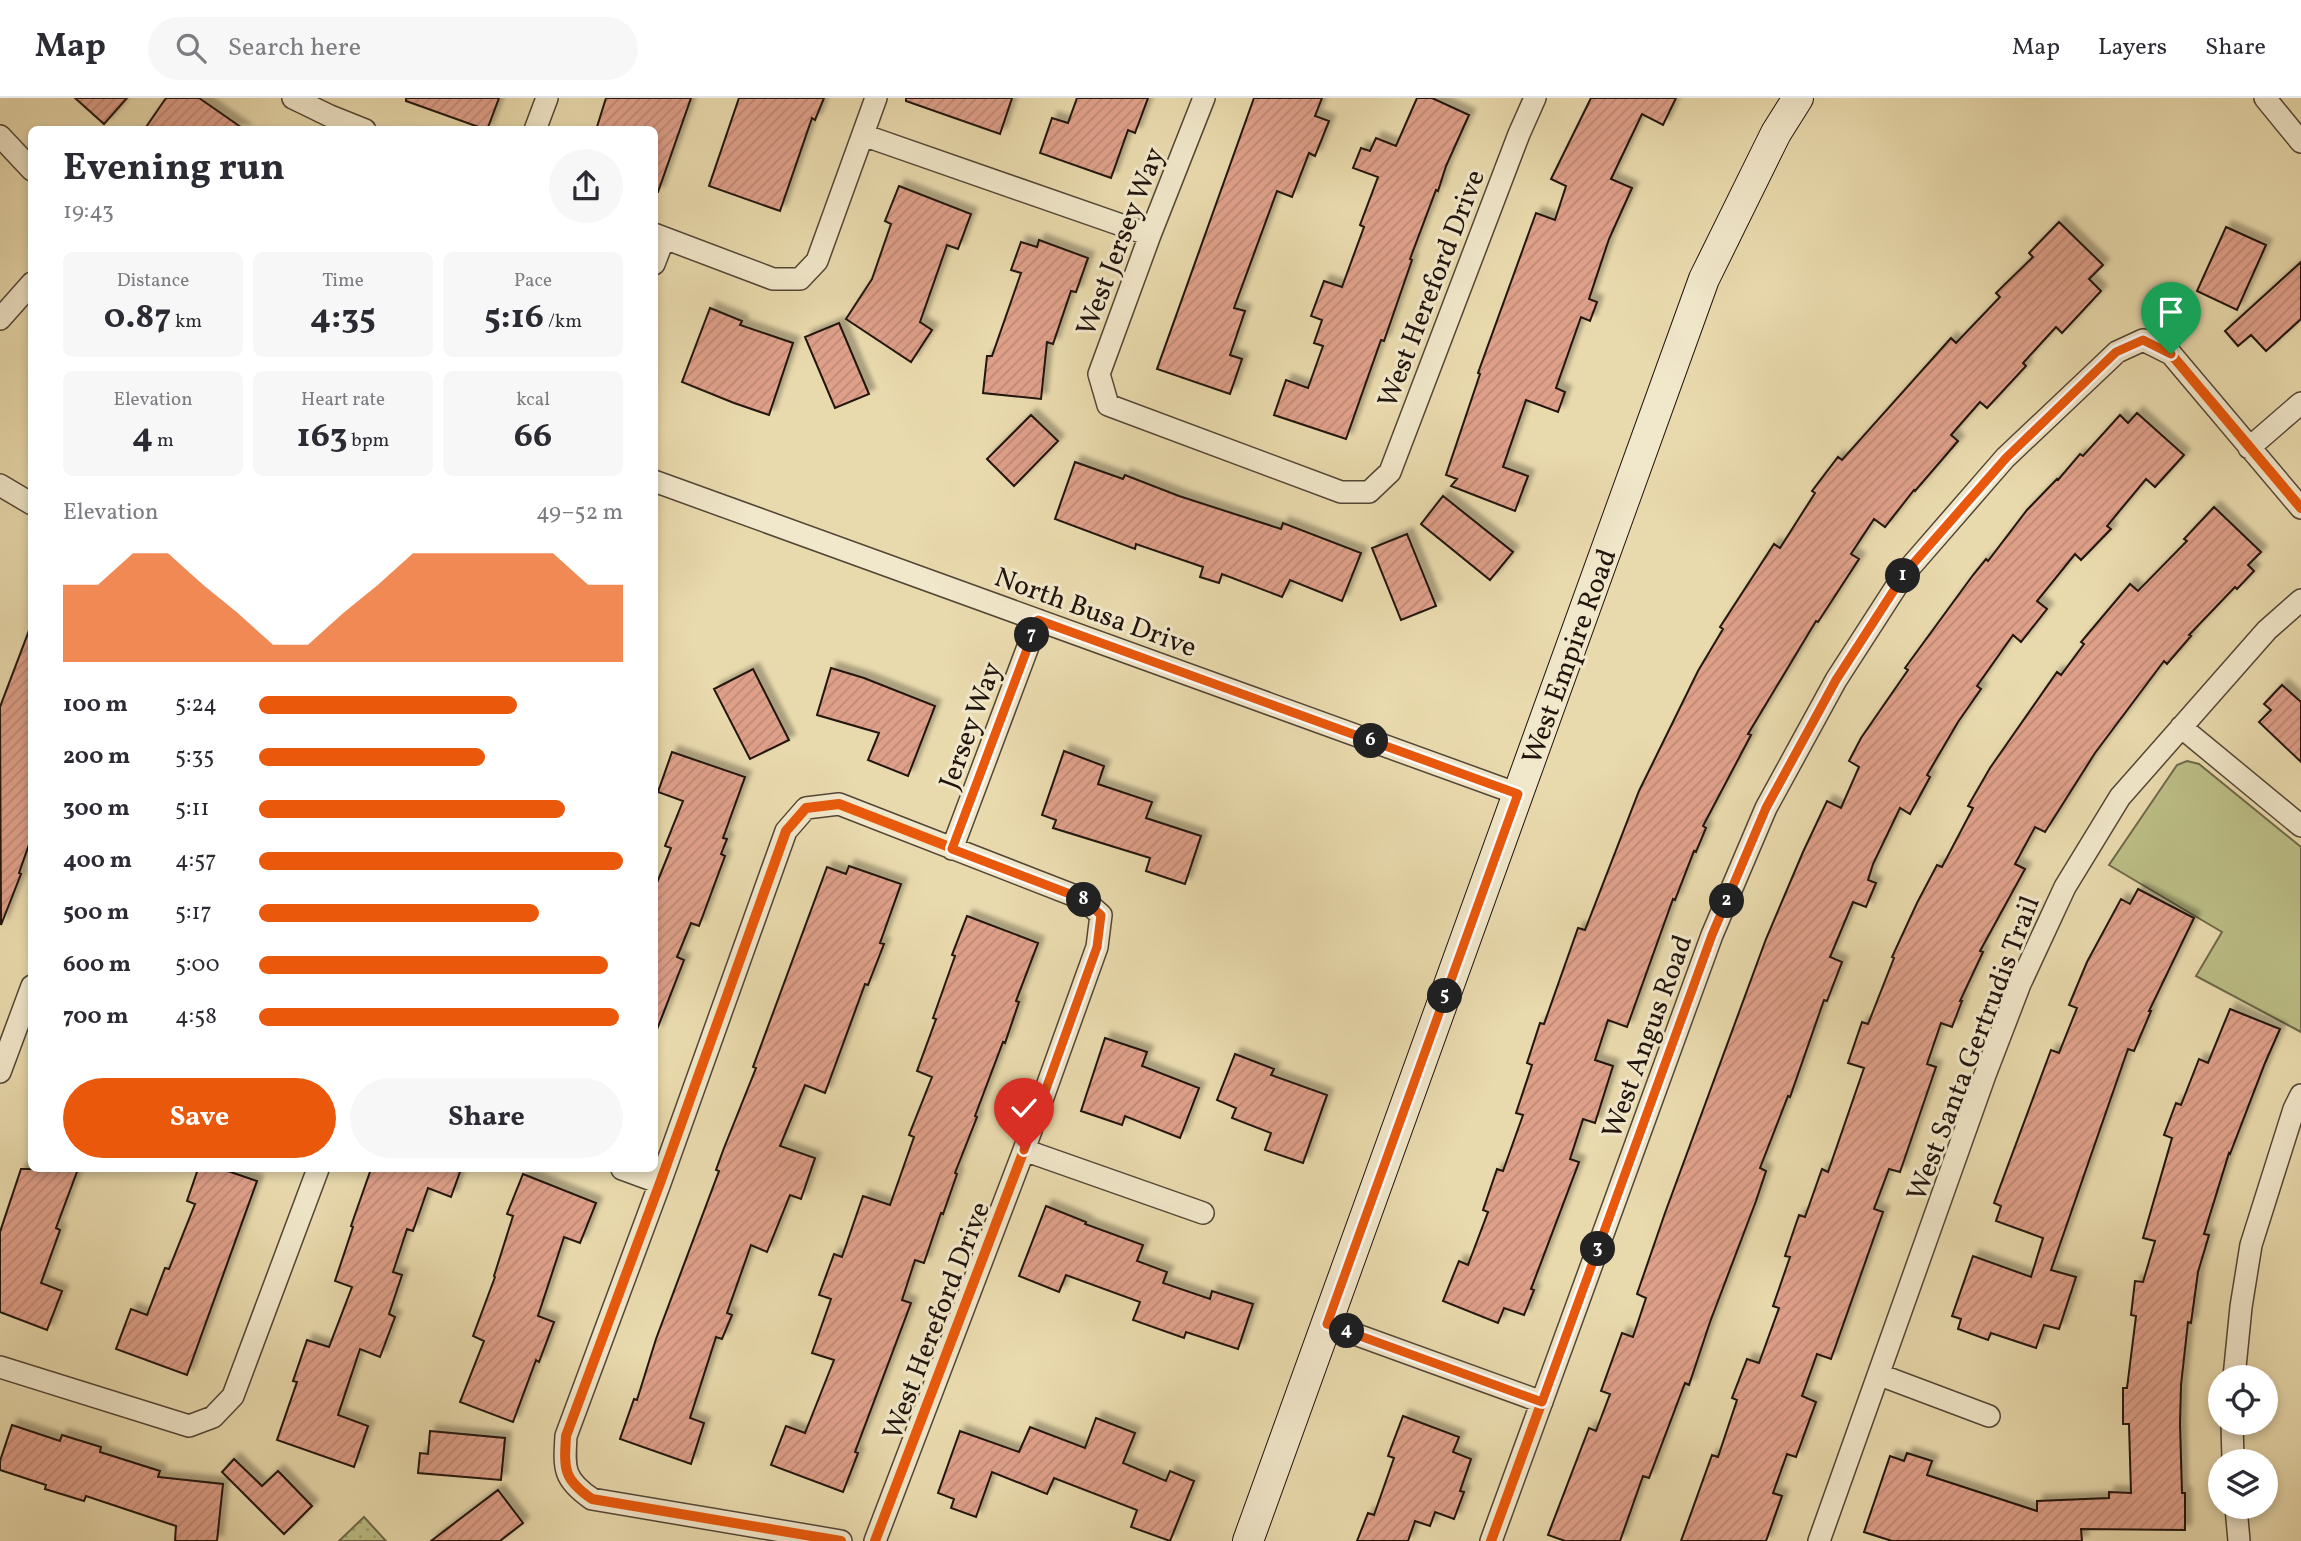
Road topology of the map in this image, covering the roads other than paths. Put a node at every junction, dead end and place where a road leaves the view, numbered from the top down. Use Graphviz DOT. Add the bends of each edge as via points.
graph roads {
  1 [pos="293,98"];
  2 [pos="547,98"];
  3 [pos="876,98"];
  4 [pos="1204,98"];
  5 [pos="1535,98"];
  6 [pos="1798,98"];
  7 [pos="2265,98"];
  8 [pos="355,126"];
  9 [pos="536,126"];
  10 [pos="863,135"];
  11 [pos="0,136"];
  12 [pos="2301,142"];
  13 [pos="28,166"];
  14 [pos="1150,235"];
  15 [pos="659,236"];
  16 [pos="28,288"];
  17 [pos="0,319"];
  18 [pos="2301,403"];
  19 [pos="1108,405"];
  20 [pos="2249,448"];
  21 [pos="658,482"];
  22 [pos="0,485"];
  23 [pos="28,501"];
  24 [pos="2301,508"];
  25 [pos="2301,600"];
  26 [pos="1038,620"];
  27 [pos="2180,727"];
  28 [pos="1518,794"];
  29 [pos="2301,826"];
  30 [pos="952,849"];
  31 [pos="28,997"];
  32 [pos="0,1072"];
  33 [pos="2301,1095"];
  34 [pos="1024,1150"];
  35 [pos="317,1172"];
  36 [pos="630,1172"];
  37 [pos="660,1183"];
  38 [pos="1203,1213"];
  39 [pos="1327,1324"];
  40 [pos="2235,1365"];
  41 [pos="0,1367"];
  42 [pos="1880,1375"];
  43 [pos="1542,1402"];
  44 [pos="1989,1416"];
  45 [pos="2237,1519"];
  46 [pos="841,1541"];
  47 [pos="875,1541"];
  48 [pos="1248,1541"];
  49 [pos="1491,1541"];
  50 [pos="1819,1541"];
  51 [pos="2239,1541"];
  1 -- 8 [label="street"];
  2 -- 9 [label="street"];
  3 -- 10 [label="street"];
  4 -- 14 [label="street, West Jersey Way"];
  5 -- 19 [label="street, West Hereford Drive" via="1390,472 1369,492 1341,492"];
  6 -- 28 [label="street, West Empire Road" via="1704,279"];
  7 -- 12 [label="street"];
  10 -- 14 [label="street"];
  10 -- 15 [label="street" via="817,261 800,279 773,279"];
  11 -- 13 [label="street"];
  14 -- 19 [label="street, West Jersey Way" via="1100,374"];
  16 -- 17 [label="street"];
  18 -- 20 [label="street"];
  20 -- 24 [label="street"];
  20 -- 43 [label="street, West Angus Road" via="2171,354 2143,340 2116,352 2006,458 1905,573 1836,680 1766,808 1712,935"];
  21 -- 26 [label="street, North Busa Drive"];
  22 -- 23 [label="street"];
  25 -- 27 [label="street, West Santa Gertrudis Trail" via="2267,630"];
  26 -- 28 [label="street, North Busa Drive"];
  26 -- 30 [label="street, Jersey Way"];
  27 -- 29 [label="street"];
  27 -- 42 [label="street, West Santa Gertrudis Trail" via="2120,797 2065,887 2020,984"];
  28 -- 39 [label="street, West Empire Road"];
  30 -- 34 [label="street, West Hereford Drive" via="1083,899 1101,915 1097,947"];
  30 -- 37 [label="street" via="839,804 806,808 786,831"];
  31 -- 32 [label="street"];
  33 -- 40 [label="street" via="2251,1245"];
  34 -- 38 [label="street"];
  34 -- 47 [label="street, West Hereford Drive"];
  35 -- 41 [label="street" via="233,1396 214,1417 189,1426"];
  36 -- 37 [label="street"];
  37 -- 46 [label="street" via="566,1436 564,1467 575,1487 592,1499"];
  39 -- 43 [label="street"];
  39 -- 48 [label="street, West Empire Road"];
  42 -- 44 [label="street"];
  42 -- 50 [label="street, West Santa Gertrudis Trail"];
  43 -- 49 [label="street, West Angus Road"];
  45 -- 51 [label="street"];
}
